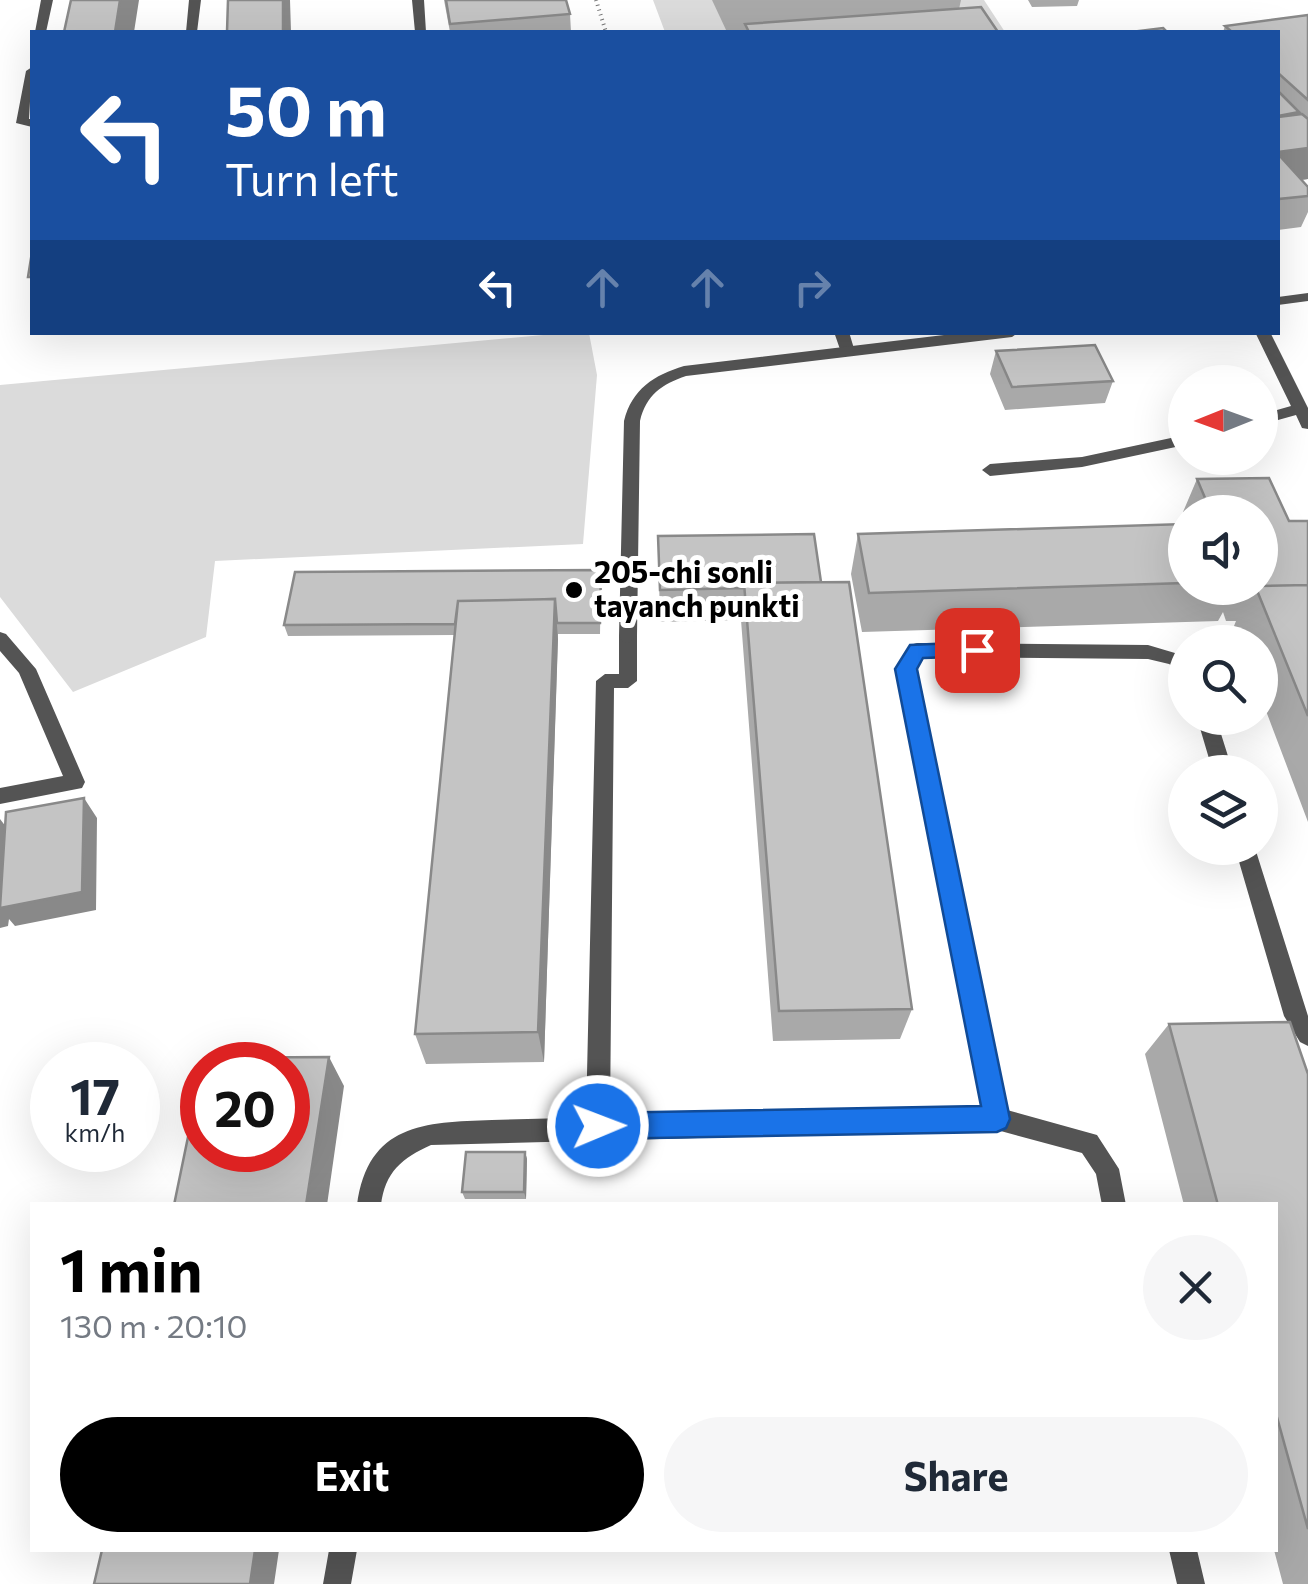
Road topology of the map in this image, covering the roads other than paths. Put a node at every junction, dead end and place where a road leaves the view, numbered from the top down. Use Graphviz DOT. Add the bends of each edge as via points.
graph roads {
  1 [pos="47,0"];
  2 [pos="195,0"];
  3 [pos="418,0"];
  4 [pos="40,30"];
  5 [pos="192,30"];
  6 [pos="421,30"];
  7 [pos="30,81"];
  8 [pos="30,123"];
  9 [pos="1308,298"];
  10 [pos="1280,301"];
  11 [pos="842,335"];
  12 [pos="987,335"];
  13 [pos="1263,335"];
  14 [pos="847,352"];
  15 [pos="1304,417"];
  16 [pos="1278,419"];
  17 [pos="1168,444"];
  18 [pos="990,470"];
  19 [pos="0,640"];
  20 [pos="1168,657"];
  21 [pos="0,796"];
  22 [pos="1250,865"];
  23 [pos="1308,1035"];
  24 [pos="997,1119"];
  25 [pos="598,1126"];
  26 [pos="369,1202"];
  27 [pos="1113,1202"];
  28 [pos="343,1552"];
  29 [pos="1183,1552"];
  30 [pos="337,1584"];
  31 [pos="1191,1584"];
  1 -- 4 [label="street"];
  2 -- 5 [label="street"];
  3 -- 6 [label="street"];
  7 -- 8 [label="street" via="22,123"];
  9 -- 10 [label="street"];
  11 -- 14 [label="street"];
  12 -- 14 [label="street"];
  13 -- 15 [label="street"];
  14 -- 25 [label="street" via="684,371 653,384 632,421 628,681 605,681"];
  15 -- 16 [label="street"];
  17 -- 18 [label="street" via="1082,462"];
  19 -- 21 [label="street" via="27,669 75,782"];
  20 -- 24 [label="street" via="917,650 906,669"];
  22 -- 23 [label="street" via="1295,1016"];
  24 -- 25 [label="street"];
  24 -- 27 [label="street" via="1089,1143 1107,1169"];
  25 -- 26 [label="street" via="431,1133 393,1148 371,1184"];
  28 -- 30 [label="street"];
  29 -- 31 [label="street"];
}
